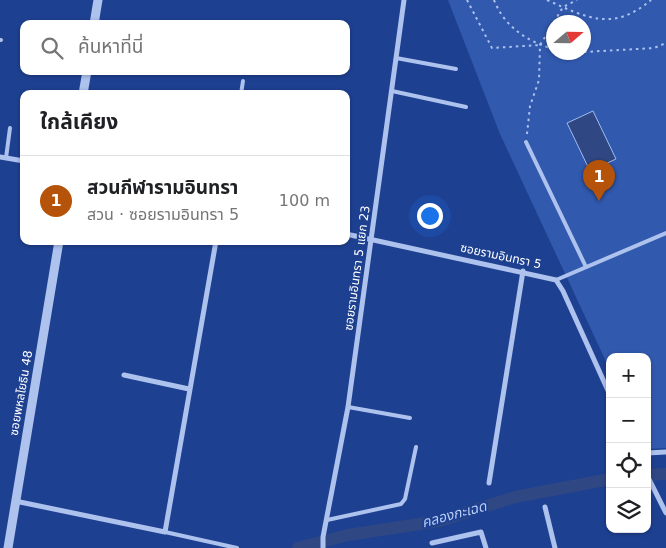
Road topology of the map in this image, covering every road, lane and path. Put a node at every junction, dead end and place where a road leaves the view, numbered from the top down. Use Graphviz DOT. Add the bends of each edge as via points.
graph roads {
  1 [pos="98,0"];
  2 [pos="404,0"];
  3 [pos="467,0"];
  4 [pos="494,0"];
  5 [pos="547,0"];
  6 [pos="577,0"];
  7 [pos="651,0"];
  8 [pos="563,7"];
  9 [pos="558,15"];
  10 [pos="95,20"];
  11 [pos="546,36"];
  12 [pos="666,43"];
  13 [pos="540,45"];
  14 [pos="546,47"];
  15 [pos="591,52"];
  16 [pos="396,58"];
  17 [pos="456,69"];
  18 [pos="86,75"];
  19 [pos="243,81"];
  20 [pos="84,90"];
  21 [pos="242,90"];
  22 [pos="392,91"];
  23 [pos="466,107"];
  24 [pos="10,128"];
  25 [pos="526,142"];
  26 [pos="0,156"];
  27 [pos="6,158"];
  28 [pos="20,160"];
  29 [pos="666,233"];
  30 [pos="350,235"];
  31 [pos="371,239"];
  32 [pos="58,245"];
  33 [pos="215,245"];
  34 [pos="586,268"];
  35 [pos="523,271"];
  36 [pos="556,280"];
  37 [pos="124,375"];
  38 [pos="606,386"];
  39 [pos="189,389"];
  40 [pos="348,407"];
  41 [pos="410,418"];
  42 [pos="416,448"];
  43 [pos="666,452"];
  44 [pos="651,453"];
  45 [pos="489,483"];
  46 [pos="651,483"];
  47 [pos="15,501"];
  48 [pos="545,507"];
  49 [pos="666,513"];
  50 [pos="327,520"];
  51 [pos="165,532"];
  52 [pos="432,543"];
  53 [pos="8,548"];
  54 [pos="237,548"];
  55 [pos="323,548"];
  56 [pos="486,548"];
  57 [pos="555,548"];
  1 -- 10 [label="street"];
  2 -- 16 [label="street, ซอยรามอินทรา 5 แยก 23"];
  3 -- 13 [label="path" via="492,48"];
  4 -- 13 [label="path" via="513,29"];
  5 -- 8 [label="path"];
  6 -- 8 [label="path"];
  7 -- 8 [label="path" via="630,15 614,19 587,18"];
  8 -- 9 [label="path"];
  11 -- 13 [label="path"];
  12 -- 15 [label="path" via="654,48"];
  13 -- 14 [label="path"];
  13 -- 25 [label="path" via="539,80 530,106"];
  16 -- 17 [label="lane"];
  16 -- 22 [label="street, ซอยรามอินทรา 5 แยก 23"];
  18 -- 20 [label="street"];
  19 -- 21 [label="lane"];
  22 -- 23 [label="lane"];
  22 -- 31 [label="street, ซอยรามอินทรา 5 แยก 23"];
  24 -- 27 [label="lane"];
  25 -- 34 [label="lane"];
  26 -- 27 [label="street"];
  27 -- 28 [label="street"];
  29 -- 34 [label="lane"];
  30 -- 31 [label="street, ซอยรามอินทรา 5"];
  31 -- 35 [label="street, ซอยรามอินทรา 5"];
  31 -- 40 [label="street, ซอยรามอินทรา 5 แยก 23"];
  32 -- 47 [label="street, ซอยพหลโยธิน 48"];
  33 -- 39 [label="street"];
  34 -- 36 [label="lane"];
  35 -- 36 [label="street, ซอยรามอินทรา 5"];
  35 -- 45 [label="street"];
  36 -- 38 [label="street, ซอยรามอินทรา 5"];
  37 -- 39 [label="street"];
  39 -- 51 [label="street"];
  40 -- 41 [label="lane"];
  40 -- 50 [label="street, ซอยรามอินทรา 5 แยก 23"];
  42 -- 50 [label="lane" via="401,504"];
  43 -- 44 [label="street"];
  46 -- 49 [label="street"];
  47 -- 51 [label="street"];
  47 -- 53 [label="street, ซอยพหลโยธิน 48"];
  48 -- 57 [label="street"];
  50 -- 55 [label="street, ซอยรามอินทรา 5 แยก 23"];
  51 -- 54 [label="lane"];
  52 -- 56 [label="street" via="481,532"];
}
